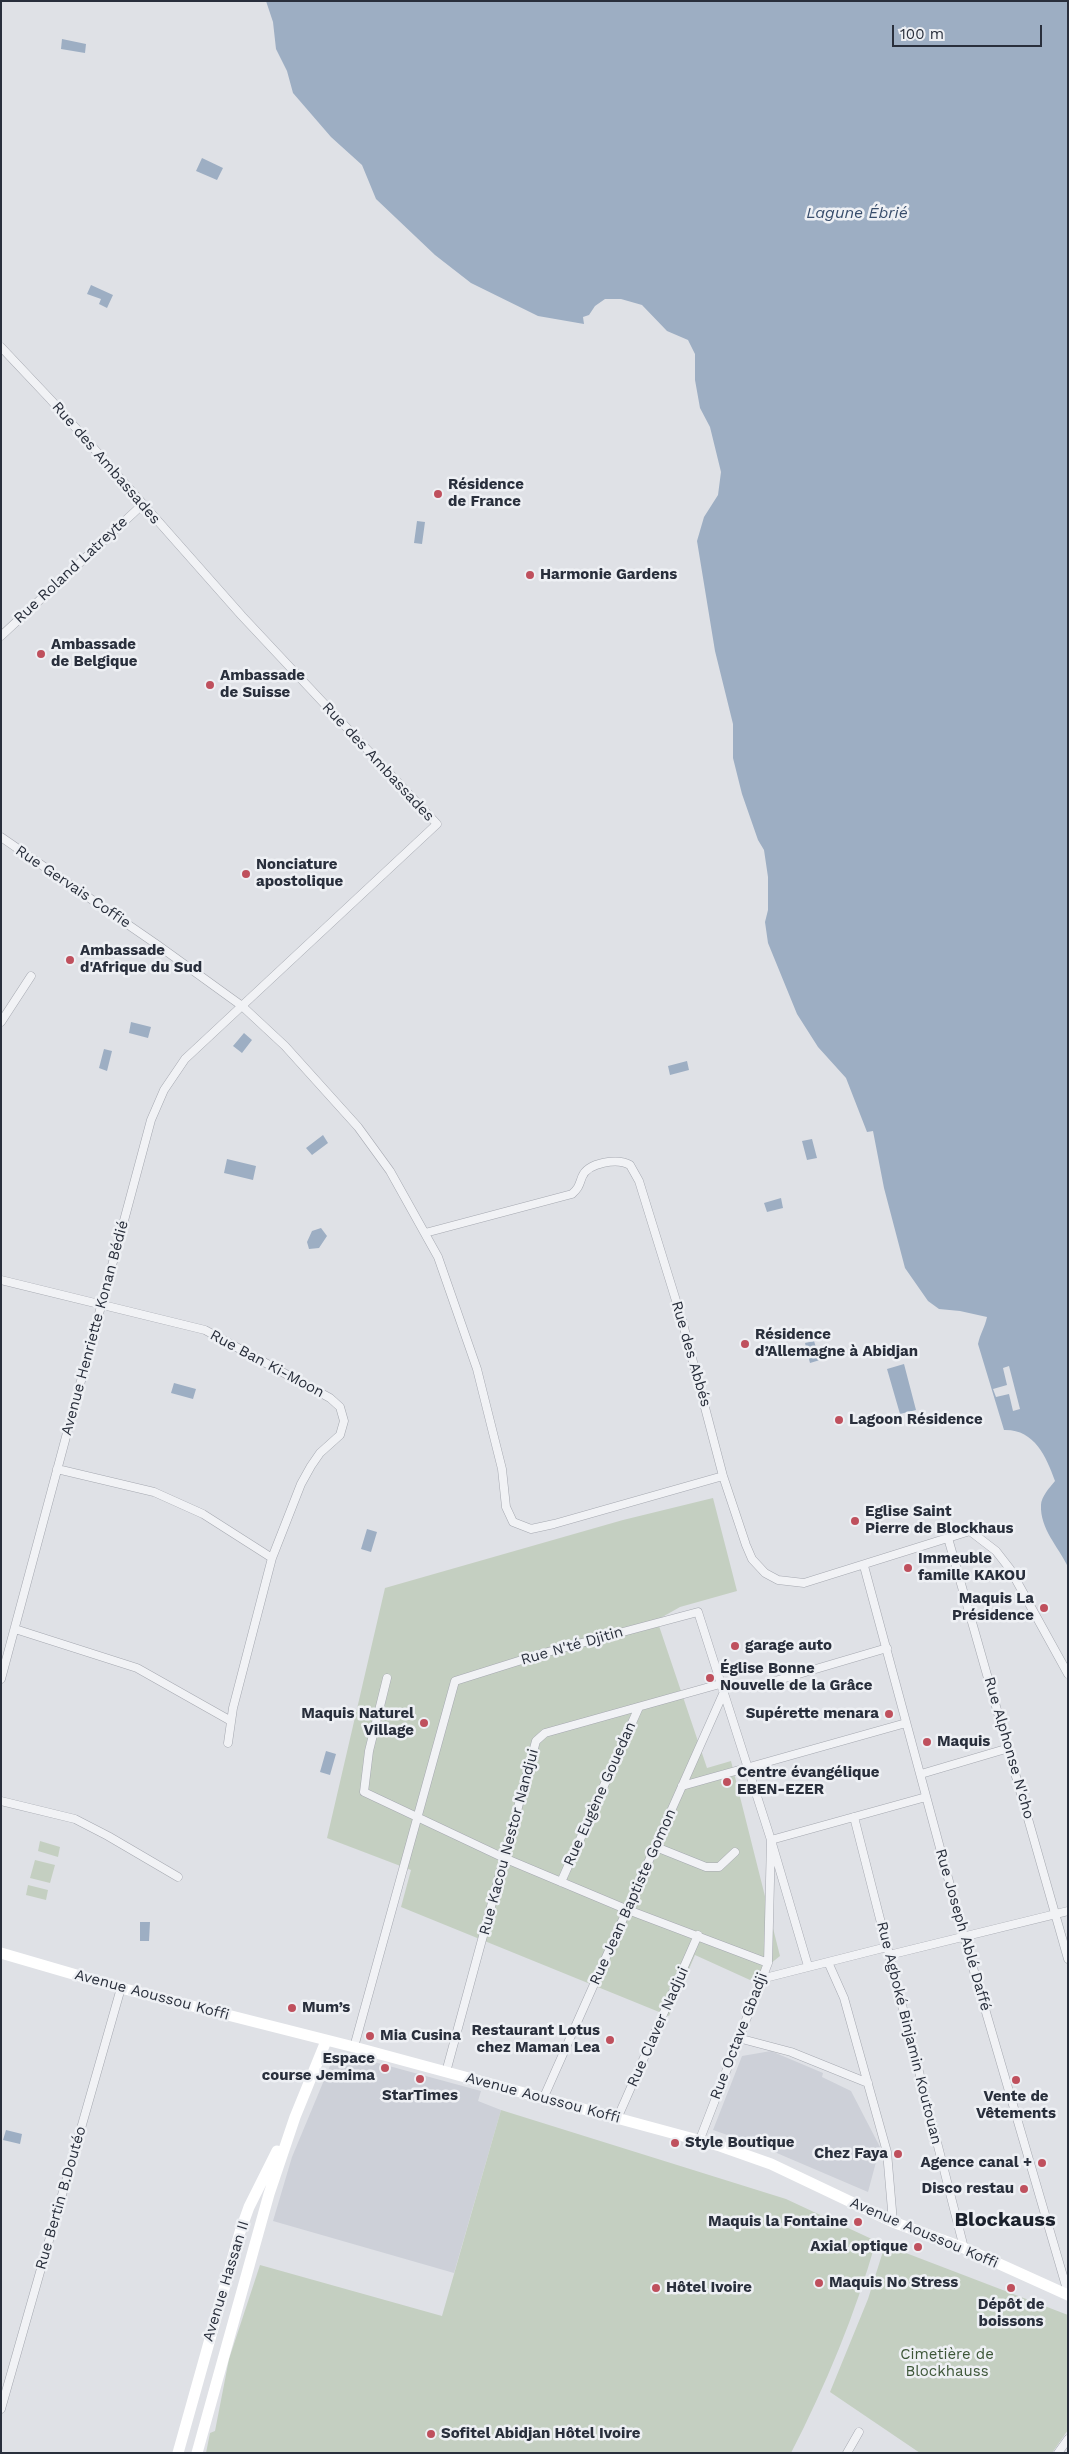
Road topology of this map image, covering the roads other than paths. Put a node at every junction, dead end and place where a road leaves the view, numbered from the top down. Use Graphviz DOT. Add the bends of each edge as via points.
graph roads {
  1 [pos="1,348"];
  2 [pos="142,505"];
  3 [pos="1,636"];
  4 [pos="1,837"];
  5 [pos="31,976"];
  6 [pos="242,1006"];
  7 [pos="1,1022"];
  8 [pos="425,1233"];
  9 [pos="1,1280"];
  10 [pos="101,1305"];
  11 [pos="57,1468"];
  12 [pos="723,1476"];
  13 [pos="948,1538"];
  14 [pos="272,1558"];
  15 [pos="864,1566"];
  16 [pos="15,1629"];
  17 [pos="887,1648"];
  18 [pos="1068,1674"];
  19 [pos="387,1678"];
  20 [pos="1,1679"];
  21 [pos="775,1681"];
  22 [pos="720,1684"];
  23 [pos="723,1694"];
  24 [pos="639,1707"];
  25 [pos="231,1721"];
  26 [pos="906,1723"];
  27 [pos="228,1743"];
  28 [pos="1009,1748"];
  29 [pos="747,1766"];
  30 [pos="920,1774"];
  31 [pos="682,1786"];
  32 [pos="926,1797"];
  33 [pos="1,1801"];
  34 [pos="417,1817"];
  35 [pos="854,1817"];
  36 [pos="772,1840"];
  37 [pos="656,1847"];
  38 [pos="735,1852"];
  39 [pos="504,1858"];
  40 [pos="178,1877"];
  41 [pos="561,1882"];
  42 [pos="628,1910"];
  43 [pos="1068,1911"];
  44 [pos="1056,1914"];
  45 [pos="698,1935"];
  46 [pos="964,1937"];
  47 [pos="888,1951"];
  48 [pos="1,1953"];
  49 [pos="1068,1959"];
  50 [pos="828,1962"];
  51 [pos="768,1963"];
  52 [pos="808,1966"];
  53 [pos="761,1979"];
  54 [pos="121,1988"];
  55 [pos="738,2038"];
  56 [pos="326,2040"];
  57 [pos="354,2047"];
  58 [pos="446,2072"];
  59 [pos="868,2083"];
  60 [pos="543,2099"];
  61 [pos="295,2117"];
  62 [pos="617,2119"];
  63 [pos="700,2140"];
  64 [pos="893,2222"];
  65 [pos="964,2248"];
  66 [pos="1068,2294"];
  67 [pos="1,2409"];
  68 [pos="859,2432"];
  69 [pos="1068,2439"];
  70 [pos="178,2453"];
  71 [pos="198,2453"];
  72 [pos="847,2453"];
  73 [pos="1058,2453"];
  1 -- 2 [label="street, Rue des Ambassades"];
  2 -- 3 [label="street, Rue Roland Latreyte"];
  2 -- 6 [label="street, Rue des Ambassades" via="437,824"];
  4 -- 6 [label="street, Rue Gervais Coffie"];
  5 -- 7 [label="street"];
  6 -- 8 [label="street, Rue Gervais Coffie" via="285,1046 358,1127 390,1171"];
  6 -- 10 [label="street, Avenue Henriette Konan Bédié" via="185,1060 164,1090 151,1120"];
  8 -- 12 [label="street, Rue Gervais Coffie" via="438,1257 477,1369 502,1469 506,1507 512,1522 531,1529 554,1524"];
  8 -- 12 [label="street, Rue des Abbés" via="572,1194 578,1189 582,1176 598,1165 619,1161 630,1165 639,1180 682,1320"];
  9 -- 10 [label="street, Rue Ban Ki-Moon"];
  10 -- 11 [label="street, Avenue Henriette Konan Bédié"];
  10 -- 14 [label="street, Rue Ban Ki-Moon" via="215,1334 330,1398 340,1407 344,1421 340,1435 320,1453 307,1472"];
  11 -- 14 [label="street" via="154,1492 203,1514"];
  11 -- 16 [label="street, Avenue Henriette Konan Bédié"];
  12 -- 15 [label="street, Rue des Abbés" via="752,1559 765,1573 789,1583 804,1583"];
  13 -- 15 [label="street, Rue des Abbés"];
  13 -- 18 [label="street, Rue des Abbés" via="970,1531 996,1551 1015,1578"];
  13 -- 28 [label="street, Rue Alphonse N'cho"];
  14 -- 25 [label="street, Rue Ban Ki-Moon"];
  15 -- 17 [label="street, Rue Joseph Ablé Daffé"];
  16 -- 20 [label="street, Avenue Henriette Konan Bédié"];
  16 -- 25 [label="street" via="137,1668"];
  17 -- 21 [label="street"];
  17 -- 26 [label="street, Rue Joseph Ablé Daffé"];
  19 -- 34 [label="street" via="369,1751 364,1792"];
  22 -- 23 [label="street, Rue N'té Djitin"];
  22 -- 24 [label="street, Rue Kacou Nestor Nandjui"];
  22 -- 34 [label="street, Rue N'té Djitin" via="698,1612 544,1653 455,1681"];
  23 -- 29 [label="street, Rue N'té Djitin"];
  23 -- 31 [label="street, Rue Jean Baptiste Gomon"];
  24 -- 39 [label="street, Rue Kacou Nestor Nandjui" via="540,1736"];
  24 -- 41 [label="street, Rue Eugène Gouedan"];
  25 -- 27 [label="street, Rue Ban Ki-Moon"];
  26 -- 29 [label="street"];
  26 -- 30 [label="street, Rue Joseph Ablé Daffé"];
  28 -- 30 [label="street"];
  28 -- 44 [label="street, Rue Alphonse N'cho"];
  29 -- 31 [label="street"];
  29 -- 36 [label="street, Rue N'té Djitin"];
  30 -- 32 [label="street, Rue Joseph Ablé Daffé"];
  31 -- 37 [label="street, Rue Jean Baptiste Gomon"];
  32 -- 35 [label="street"];
  32 -- 46 [label="street, Rue Joseph Ablé Daffé"];
  33 -- 40 [label="street" via="75,1820"];
  34 -- 39 [label="street"];
  34 -- 57 [label="street, Rue N'té Djitin"];
  35 -- 36 [label="street"];
  35 -- 47 [label="street, Rue Agboké Binjamin Koutouan"];
  36 -- 51 [label="street, Rue Octave Gbadji"];
  36 -- 52 [label="street, Rue N'té Djitin"];
  37 -- 38 [label="street" via="706,1867 719,1867"];
  37 -- 42 [label="street, Rue Jean Baptiste Gomon"];
  39 -- 41 [label="street"];
  39 -- 58 [label="street, Rue Kacou Nestor Nandjui"];
  41 -- 42 [label="street"];
  42 -- 45 [label="street"];
  42 -- 60 [label="street, Rue Jean Baptiste Gomon"];
  43 -- 44 [label="street"];
  44 -- 46 [label="street"];
  44 -- 49 [label="street, Rue Alphonse N'cho"];
  45 -- 51 [label="street"];
  45 -- 62 [label="street, Rue Claver Nadjui"];
  46 -- 47 [label="street"];
  46 -- 66 [label="street, Rue Joseph Ablé Daffé"];
  47 -- 50 [label="street"];
  47 -- 65 [label="street, Rue Agboké Binjamin Koutouan"];
  48 -- 54 [label="street, Avenue Aoussou Koffi"];
  50 -- 52 [label="street"];
  50 -- 59 [label="street" via="844,1998"];
  51 -- 53 [label="street, Rue Octave Gbadji"];
  52 -- 53 [label="street"];
  53 -- 55 [label="street, Rue Octave Gbadji"];
  54 -- 56 [label="street, Avenue Aoussou Koffi"];
  54 -- 67 [label="street, Rue Bertin B.Doutéo"];
  55 -- 59 [label="street" via="791,2052"];
  55 -- 63 [label="street, Rue Octave Gbadji"];
  56 -- 57 [label="street, Avenue Aoussou Koffi"];
  56 -- 61 [label="street, Avenue Hassan II"];
  57 -- 58 [label="street, Avenue Aoussou Koffi"];
  58 -- 60 [label="street, Avenue Aoussou Koffi"];
  59 -- 64 [label="street" via="887,2152"];
  60 -- 62 [label="street, Avenue Aoussou Koffi"];
  61 -- 70 [label="street, Avenue Hassan II" via="249,2207 240,2232"];
  61 -- 71 [label="street, Avenue Hassan II" via="269,2194"];
  62 -- 63 [label="street, Avenue Aoussou Koffi"];
  63 -- 64 [label="street, Avenue Aoussou Koffi" via="771,2164"];
  64 -- 65 [label="street, Avenue Aoussou Koffi"];
  65 -- 66 [label="street, Avenue Aoussou Koffi"];
  68 -- 72 [label="street"];
  69 -- 73 [label="street"];
}
